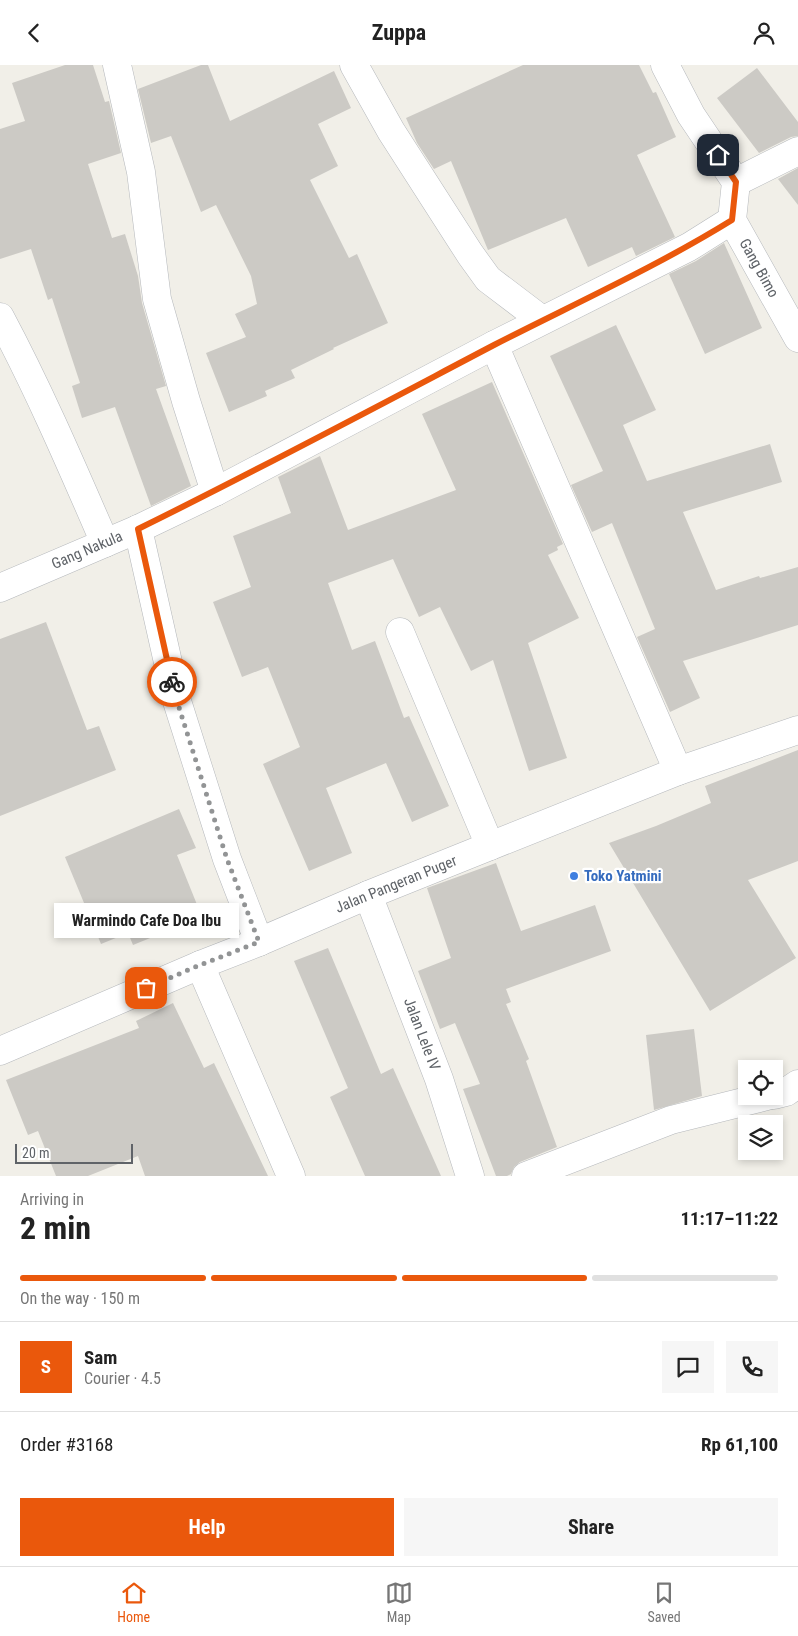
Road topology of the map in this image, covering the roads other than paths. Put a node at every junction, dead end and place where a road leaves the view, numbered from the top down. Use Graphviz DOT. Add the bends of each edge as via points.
graph roads {
  1 [pos="117,65"];
  2 [pos="354,65"];
  3 [pos="665,65"];
  4 [pos="798,151"];
  5 [pos="736,182"];
  6 [pos="732,220"];
  7 [pos="0,317"];
  8 [pos="542,320"];
  9 [pos="798,338"];
  10 [pos="494,345"];
  11 [pos="215,492"];
  12 [pos="138,529"];
  13 [pos="105,543"];
  14 [pos="0,587"];
  15 [pos="400,632"];
  16 [pos="798,730"];
  17 [pos="678,771"];
  18 [pos="490,846"];
  19 [pos="368,895"];
  20 [pos="259,942"];
  21 [pos="200,965"];
  22 [pos="0,1051"];
  23 [pos="785,1095"];
  24 [pos="291,1176"];
  25 [pos="470,1176"];
  26 [pos="526,1176"];
  1 -- 11 [label="street" via="141,172 157,299"];
  2 -- 8 [label="street" via="391,131 488,279"];
  3 -- 5 [label="street" via="691,115"];
  4 -- 5 [label="street"];
  5 -- 6 [label="street, Gang Bimo"];
  6 -- 8 [label="street, Gang Nakula" via="689,247"];
  6 -- 9 [label="street, Gang Bimo"];
  7 -- 13 [label="street"];
  8 -- 10 [label="street, Gang Nakula"];
  10 -- 11 [label="street, Gang Nakula"];
  10 -- 17 [label="street"];
  11 -- 12 [label="street, Gang Nakula"];
  12 -- 13 [label="street, Gang Nakula"];
  12 -- 20 [label="street" via="176,698 227,859"];
  13 -- 14 [label="street, Gang Nakula"];
  15 -- 18 [label="street"];
  16 -- 17 [label="street, Jalan Pangeran Puger"];
  17 -- 18 [label="street, Jalan Pangeran Puger"];
  18 -- 19 [label="street, Jalan Pangeran Puger"];
  19 -- 20 [label="street, Jalan Pangeran Puger"];
  19 -- 25 [label="street, Jalan Lele IV" via="439,1079"];
  20 -- 21 [label="street, Jalan Pangeran Puger"];
  21 -- 22 [label="street, Jalan Pangeran Puger"];
  21 -- 24 [label="street"];
  23 -- 26 [label="street" via="671,1120"];
}
